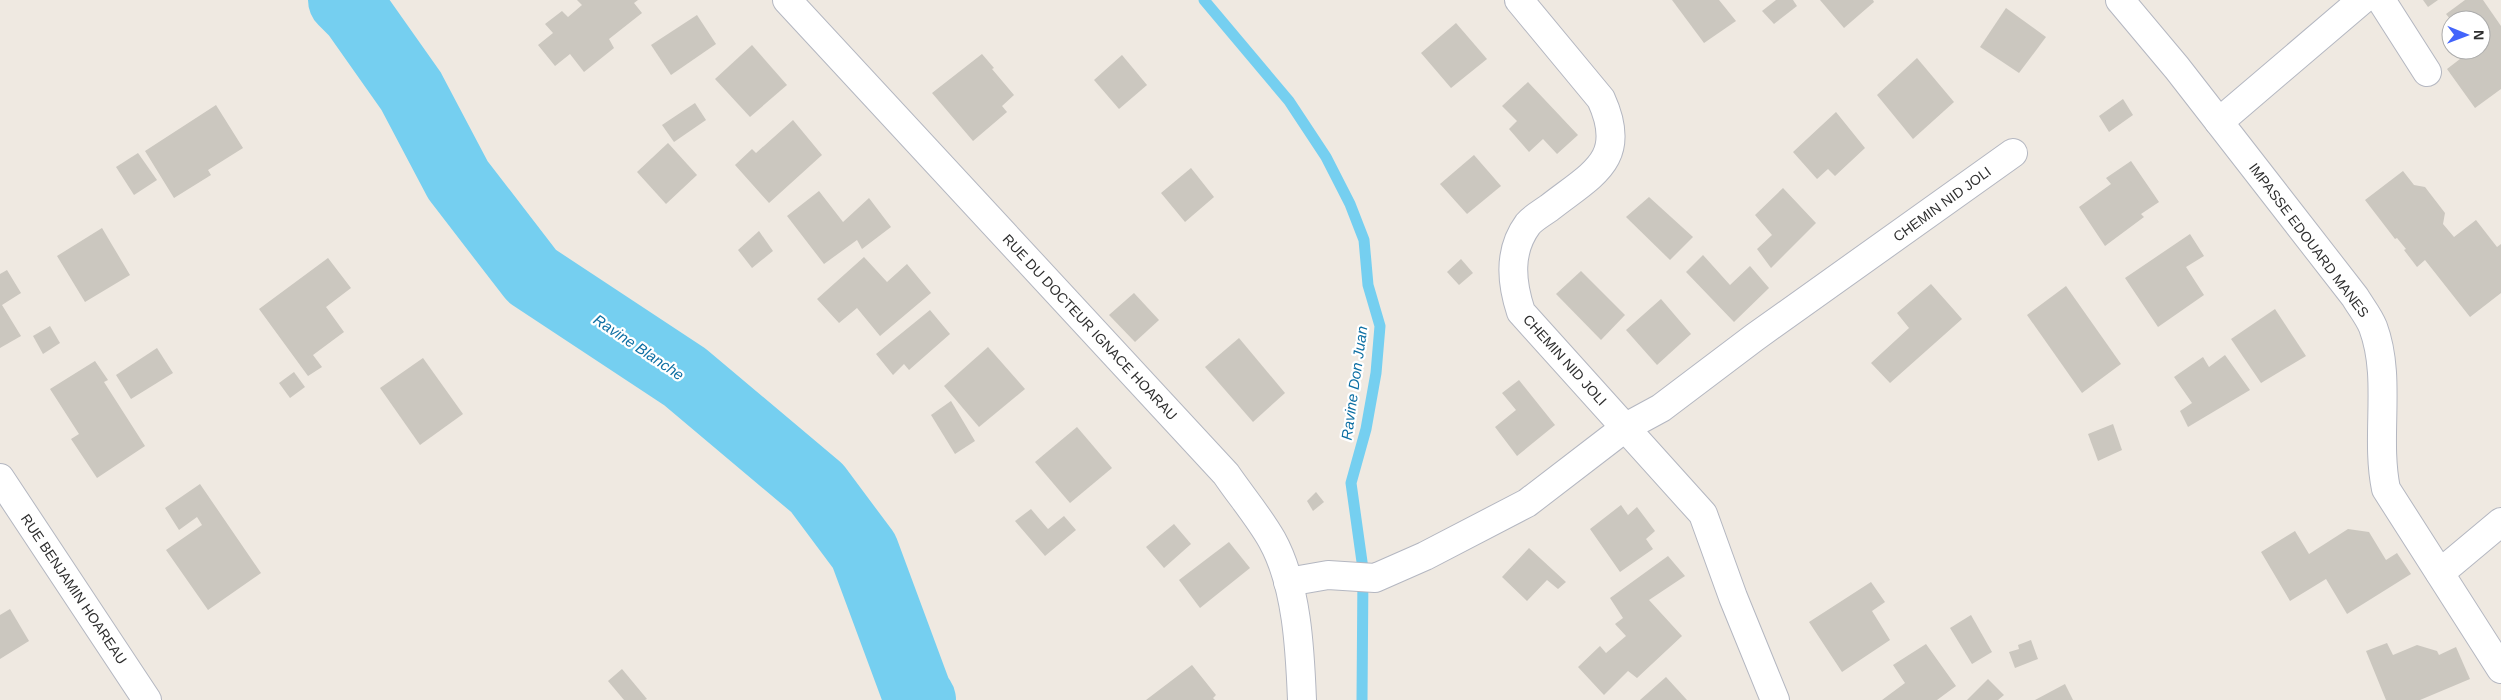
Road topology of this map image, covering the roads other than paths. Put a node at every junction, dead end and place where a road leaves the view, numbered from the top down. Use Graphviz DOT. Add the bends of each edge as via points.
graph roads {
  1 [pos="788,0"];
  2 [pos="1519,0"];
  3 [pos="2120,0"];
  4 [pos="2362,0"];
  5 [pos="2381,0"];
  6 [pos="2427,72"];
  7 [pos="2219,122"];
  8 [pos="2013,153"];
  9 [pos="1626,427"];
  10 [pos="0,478"];
  11 [pos="2501,522"];
  12 [pos="2440,573"];
  13 [pos="1288,582"];
  14 [pos="2501,669"];
  15 [pos="147,700"];
  16 [pos="1302,700"];
  17 [pos="1775,700"];
  1 -- 13 [label="street, RUE DU DOCTEUR IGNACE HOARAU" via="1226,474 1272,541"];
  2 -- 9 [label="street, CHEMIN NID JOLI" via="1601,99 1611,133 1608,152 1600,168 1528,223 1517,244 1512,266 1514,290 1521,312"];
  3 -- 7 [label="street, IMPASSE EDOUARD MANES"];
  4 -- 7 [label="street"];
  5 -- 6 [label="street"];
  7 -- 12 [label="street, IMPASSE EDOUARD MANES" via="2355,297 2372,326 2381,358 2382,468 2386,489"];
  8 -- 9 [label="street, CHEMIN NID JOLI" via="1660,408"];
  9 -- 13 [label="street, CHEMIN NID JOLI" via="1528,503 1425,556 1375,578 1328,575"];
  9 -- 17 [label="street, CHEMIN NID JOLI" via="1702,514"];
  10 -- 15 [label="street, RUE BENJAMIN HOAREAU"];
  11 -- 12 [label="street"];
  12 -- 14 [label="street, IMPASSE EDOUARD MANES"];
  13 -- 16 [label="street, RUE DU DOCTEUR IGNACE HOARAU" via="1300,644"];
}
